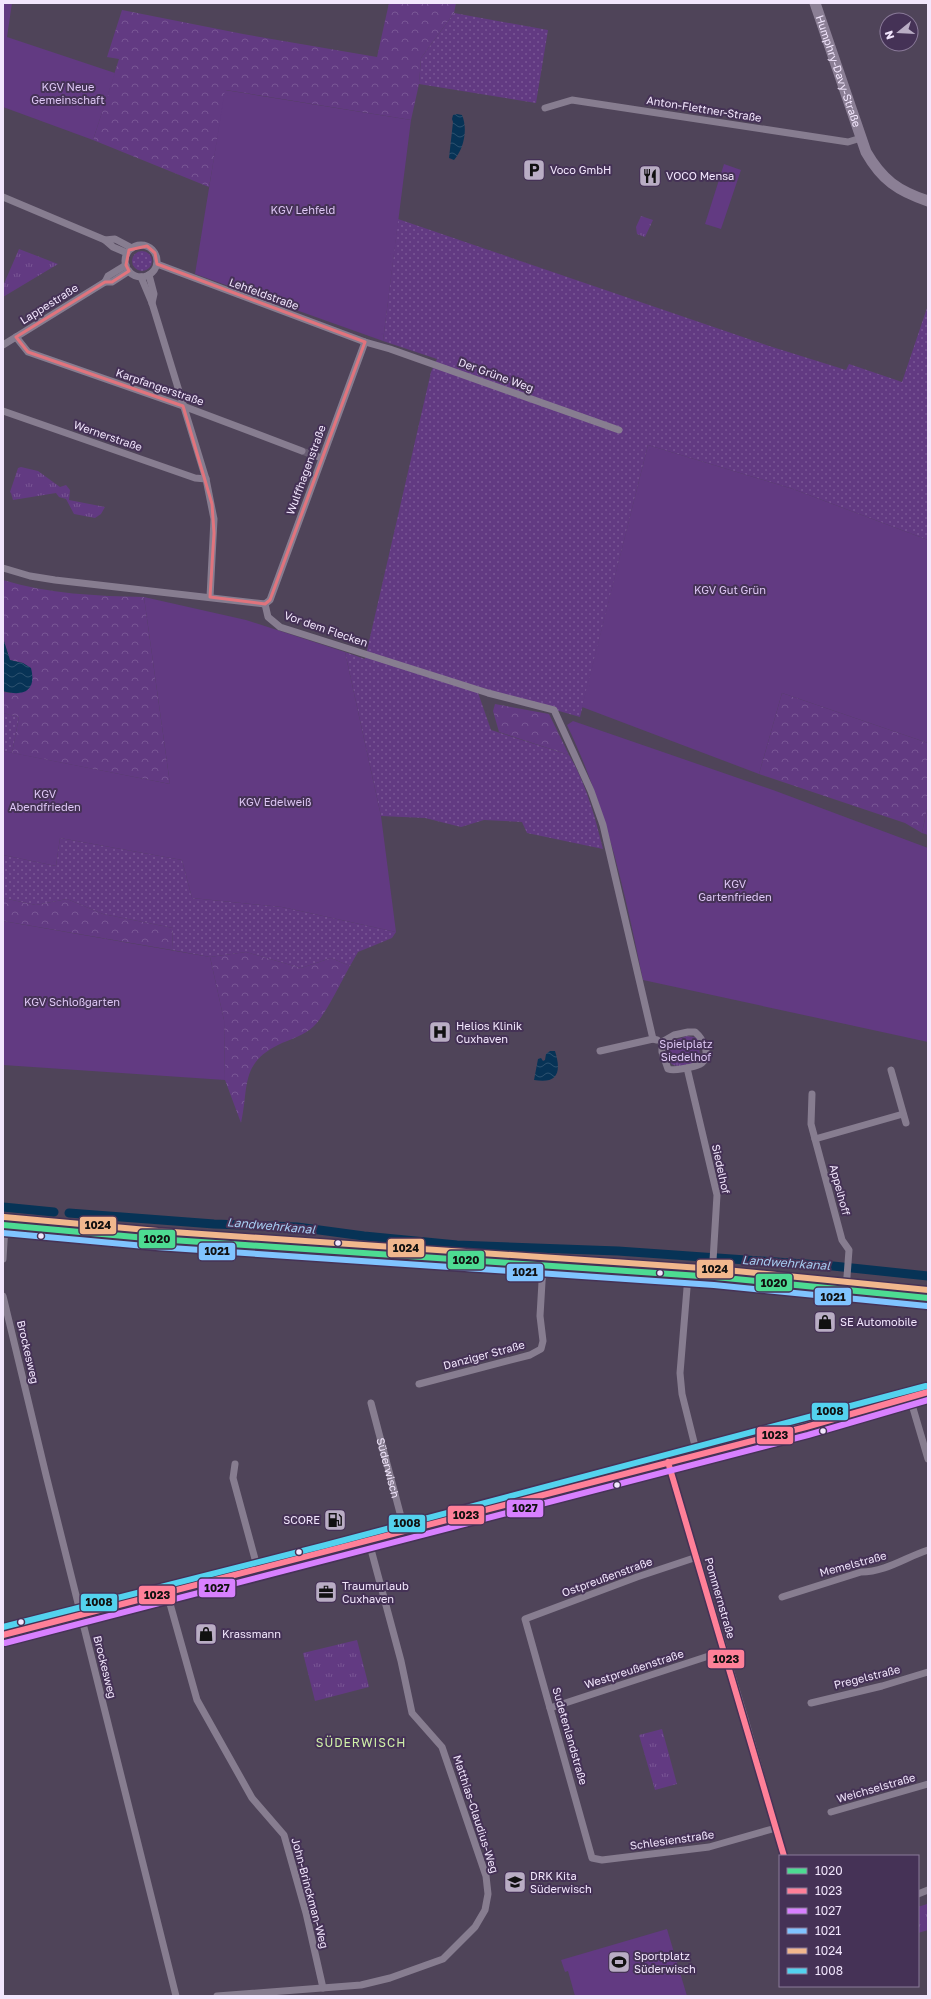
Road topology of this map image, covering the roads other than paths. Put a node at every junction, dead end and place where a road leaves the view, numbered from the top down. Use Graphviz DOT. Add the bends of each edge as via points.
graph roads {
  1 [pos="815,3"];
  2 [pos="544,108"];
  3 [pos="862,138"];
  4 [pos="3,197"];
  5 [pos="928,197"];
  6 [pos="928,201"];
  7 [pos="130,250"];
  8 [pos="157,264"];
  9 [pos="127,268"];
  10 [pos="145,276"];
  11 [pos="16,337"];
  12 [pos="364,342"];
  13 [pos="3,345"];
  14 [pos="183,406"];
  15 [pos="3,411"];
  16 [pos="619,430"];
  17 [pos="302,451"];
  18 [pos="313,455"];
  19 [pos="322,458"];
  20 [pos="206,479"];
  21 [pos="3,568"];
  22 [pos="210,597"];
  23 [pos="265,604"];
  24 [pos="653,1039"];
  25 [pos="662,1042"];
  26 [pos="600,1051"];
  27 [pos="687,1068"];
  28 [pos="891,1070"];
  29 [pos="812,1094"];
  30 [pos="903,1114"];
  31 [pos="906,1123"];
  32 [pos="815,1139"];
  33 [pos="4,1225"];
  34 [pos="3,1259"];
  35 [pos="542,1265"];
  36 [pos="688,1276"];
  37 [pos="712,1277"];
  38 [pos="846,1290"];
  39 [pos="3,1296"];
  40 [pos="928,1298"];
  41 [pos="419,1384"];
  42 [pos="928,1393"];
  43 [pos="910,1398"];
  44 [pos="371,1403"];
  45 [pos="697,1454"];
  46 [pos="928,1459"];
  47 [pos="668,1462"];
  48 [pos="235,1464"];
  49 [pos="405,1532"];
  50 [pos="369,1542"];
  51 [pos="928,1550"];
  52 [pos="696,1557"];
  53 [pos="258,1570"];
  54 [pos="167,1593"];
  55 [pos="782,1597"];
  56 [pos="81,1615"];
  57 [pos="525,1619"];
  58 [pos="3,1635"];
  59 [pos="724,1651"];
  60 [pos="928,1672"];
  61 [pos="811,1703"];
  62 [pos="550,1708"];
  63 [pos="928,1784"];
  64 [pos="831,1812"];
  65 [pos="776,1828"];
  66 [pos="784,1855"];
  67 [pos="592,1858"];
  68 [pos="323,1988"];
  69 [pos="176,1996"];
  70 [pos="217,1996"];
  1 -- 3 [label="street, Humphry-Davy-Straße"];
  2 -- 3 [label="street, Anton-Flettner-Straße" via="572,100 848,142"];
  3 -- 5 [label="street, Humphry-Davy-Straße" via="872,157 892,181 902,188"];
  3 -- 6 [label="street, Humphry-Davy-Straße" via="872,163 890,184"];
  4 -- 7 [label="street" via="105,240 115,239"];
  7 -- 8 [label="street" via="141,245 152,249"];
  7 -- 9 [label="street"];
  8 -- 10 [label="street" via="153,272"];
  8 -- 12 [label="street, Lehfeldstraße"];
  9 -- 10 [label="street"];
  9 -- 11 [label="street, Lappestraße" via="112,282 105,282"];
  10 -- 14 [label="street"];
  11 -- 13 [label="street, Lappestraße"];
  11 -- 14 [label="street, Karpfangerstraße" via="28,352"];
  12 -- 16 [label="street, Der Grüne Weg"];
  12 -- 19 [label="street, Wulffhagenstraße"];
  14 -- 17 [label="street, Karpfangerstraße"];
  14 -- 20 [label="street"];
  15 -- 20 [label="street, Wernerstraße" via="194,478"];
  18 -- 19 [label="street"];
  19 -- 23 [label="street, Wulffhagenstraße" via="270,600"];
  20 -- 22 [label="street" via="214,519"];
  21 -- 22 [label="street" via="55,580"];
  22 -- 23 [label="street"];
  23 -- 24 [label="street, Vor dem Flecken" via="268,617 280,627 488,693 554,710 591,791 603,825"];
  24 -- 25 [label="street"];
  24 -- 26 [label="street"];
  25 -- 27 [label="street" via="662,1052 668,1068"];
  25 -- 27 [label="street" via="674,1035 688,1032 695,1032 700,1036 705,1048 704,1060 701,1064"];
  27 -- 37 [label="street, Siedelhof" via="717,1195"];
  28 -- 30 [label="street"];
  29 -- 32 [label="street, Appelhoff" via="811,1124"];
  30 -- 31 [label="street"];
  30 -- 32 [label="street"];
  32 -- 38 [label="street, Appelhoff" via="842,1240 849,1250"];
  33 -- 34 [label="street"];
  33 -- 35 [label="main road" via="157,1239"];
  35 -- 36 [label="main road"];
  35 -- 41 [label="street, Danziger Straße" via="541,1349 530,1355"];
  36 -- 37 [label="main road"];
  36 -- 45 [label="street" via="680,1373 682,1394"];
  37 -- 38 [label="main road"];
  38 -- 40 [label="main road"];
  39 -- 56 [label="street, Brockesweg"];
  42 -- 43 [label="street"];
  43 -- 45 [label="street"];
  43 -- 46 [label="street"];
  44 -- 49 [label="street, Süderwisch"];
  45 -- 47 [label="street"];
  47 -- 49 [label="street"];
  47 -- 52 [label="street, Pommernstraße"];
  48 -- 53 [label="street" via="233,1478"];
  49 -- 50 [label="street"];
  50 -- 53 [label="street"];
  50 -- 68 [label="street, Matthias-Claudius-Weg" via="401,1661 412,1713 442,1747 486,1876 488,1894 485,1910 475,1927 444,1959 390,1978"];
  51 -- 55 [label="street, Memelstraße" via="908,1556 904,1562 870,1572 861,1572"];
  52 -- 57 [label="street, Ostpreußenstraße"];
  52 -- 59 [label="street, Pommernstraße"];
  53 -- 54 [label="street"];
  54 -- 56 [label="street"];
  54 -- 68 [label="street, John-Brinckman-Weg" via="197,1700 252,1798 284,1835 306,1913"];
  56 -- 58 [label="street"];
  56 -- 69 [label="street, Brockesweg"];
  57 -- 62 [label="street, Sudetenlandstraße"];
  59 -- 62 [label="street, Westpreußenstraße"];
  59 -- 65 [label="street, Pommernstraße"];
  60 -- 61 [label="street, Pregelstraße"];
  62 -- 67 [label="street, Sudetenlandstraße"];
  63 -- 64 [label="street, Weichselstraße"];
  65 -- 66 [label="street, Pommernstraße"];
  65 -- 67 [label="street, Schlesienstraße" via="709,1847 602,1860"];
  68 -- 70 [label="street, Matthias-Claudius-Weg"];
}
